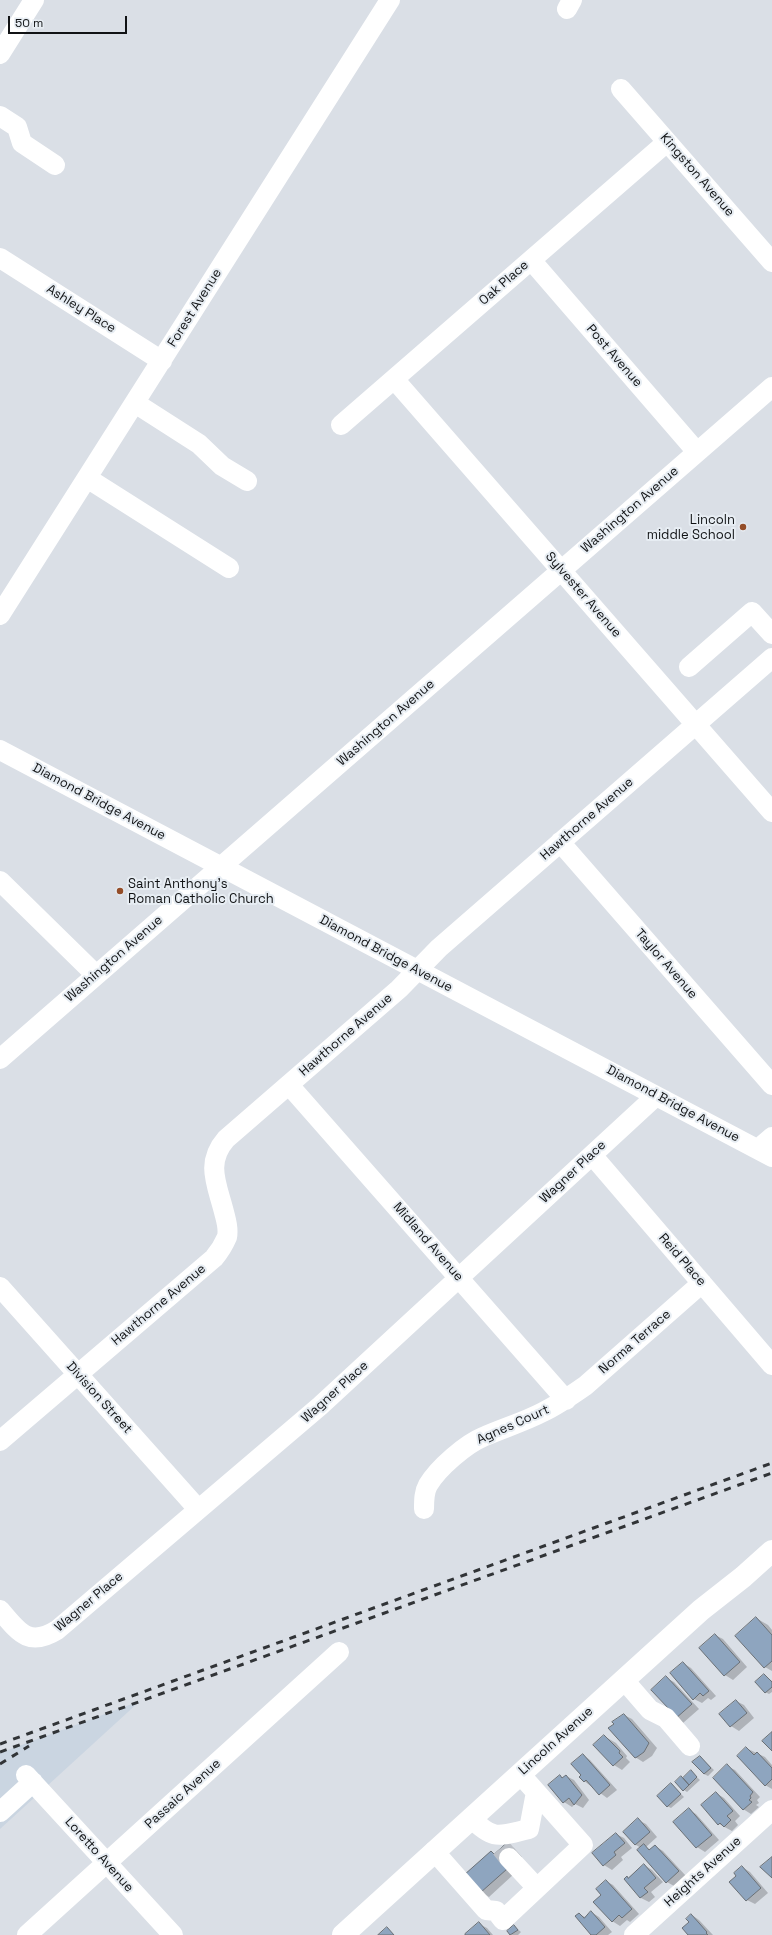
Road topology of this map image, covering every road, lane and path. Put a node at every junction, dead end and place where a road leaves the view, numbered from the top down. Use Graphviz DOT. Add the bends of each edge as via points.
graph roads {
  1 [pos="34,0"];
  2 [pos="390,0"];
  3 [pos="0,54"];
  4 [pos="621,89"];
  5 [pos="0,116"];
  6 [pos="667,142"];
  7 [pos="55,165"];
  8 [pos="0,258"];
  9 [pos="531,260"];
  10 [pos="772,262"];
  11 [pos="162,361"];
  12 [pos="394,379"];
  13 [pos="772,387"];
  14 [pos="135,404"];
  15 [pos="342,425"];
  16 [pos="697,452"];
  17 [pos="87,478"];
  18 [pos="247,481"];
  19 [pos="229,568"];
  20 [pos="561,570"];
  21 [pos="0,615"];
  22 [pos="772,634"];
  23 [pos="772,658"];
  24 [pos="689,667"];
  25 [pos="696,724"];
  26 [pos="0,750"];
  27 [pos="772,812"];
  28 [pos="560,842"];
  29 [pos="221,866"];
  30 [pos="0,881"];
  31 [pos="418,970"];
  32 [pos="96,975"];
  33 [pos="0,1059"];
  34 [pos="289,1085"];
  35 [pos="772,1085"];
  36 [pos="656,1096"];
  37 [pos="767,1148"];
  38 [pos="592,1155"];
  39 [pos="459,1278"];
  40 [pos="702,1283"];
  41 [pos="0,1287"];
  42 [pos="772,1365"];
  43 [pos="78,1374"];
  44 [pos="566,1400"];
  45 [pos="0,1441"];
  46 [pos="198,1509"];
  47 [pos="424,1509"];
  48 [pos="772,1551"];
  49 [pos="0,1610"];
  50 [pos="339,1652"];
  51 [pos="624,1680"];
  52 [pos="690,1746"];
  53 [pos="520,1774"];
  54 [pos="536,1792"];
  55 [pos="772,1810"];
  56 [pos="0,1812"];
  57 [pos="471,1818"];
  58 [pos="487,1833"];
  59 [pos="434,1852"];
  60 [pos="106,1863"];
  61 [pos="537,1888"];
  62 [pos="27,1935"];
  63 [pos="173,1935"];
  64 [pos="343,1935"];
  65 [pos="634,1935"];
  1 -- 3 [label="street"];
  2 -- 11 [label="street, Forest Avenue"];
  4 -- 6 [label="street, Kingston Avenue"];
  5 -- 7 [label="street" via="17,128 22,143"];
  6 -- 9 [label="street, Oak Place"];
  6 -- 10 [label="street, Kingston Avenue"];
  8 -- 11 [label="street, Ashley Place"];
  9 -- 12 [label="street, Oak Place"];
  9 -- 16 [label="street, Post Avenue"];
  11 -- 14 [label="street, Forest Avenue"];
  12 -- 15 [label="street, Oak Place"];
  12 -- 20 [label="street, Sylvester Avenue"];
  13 -- 16 [label="street, Washington Avenue"];
  14 -- 17 [label="street, Forest Avenue"];
  14 -- 18 [label="street" via="199,444 222,466"];
  16 -- 20 [label="street, Washington Avenue"];
  17 -- 19 [label="street"];
  17 -- 21 [label="street, Forest Avenue"];
  20 -- 25 [label="street, Sylvester Avenue"];
  20 -- 29 [label="street, Washington Avenue"];
  22 -- 24 [label="street" via="752,612"];
  23 -- 25 [label="street, Hawthorne Avenue"];
  25 -- 27 [label="street, Sylvester Avenue"];
  25 -- 28 [label="street, Hawthorne Avenue"];
  26 -- 29 [label="street, Diamond Bridge Avenue"];
  28 -- 31 [label="street, Hawthorne Avenue" via="439,948"];
  28 -- 35 [label="street, Taylor Avenue"];
  29 -- 31 [label="street, Diamond Bridge Avenue"];
  29 -- 32 [label="street, Washington Avenue"];
  30 -- 32 [label="street"];
  31 -- 34 [label="street, Hawthorne Avenue"];
  31 -- 36 [label="street, Diamond Bridge Avenue"];
  32 -- 33 [label="street, Washington Avenue"];
  34 -- 39 [label="street, Midland Avenue"];
  34 -- 43 [label="street, Hawthorne Avenue" via="218,1148 214,1158 214,1169 227,1224 227,1236 214,1258"];
  36 -- 37 [label="street, Diamond Bridge Avenue"];
  36 -- 38 [label="street, Wagner Place"];
  38 -- 39 [label="street, Wagner Place"];
  38 -- 40 [label="street, Reid Place"];
  39 -- 44 [label="street, Midland Avenue"];
  39 -- 46 [label="street, Wagner Place" via="320,1406"];
  40 -- 42 [label="street, Reid Place"];
  40 -- 44 [label="street, Norma Terrace"];
  41 -- 43 [label="street, Division Street"];
  43 -- 45 [label="street, Hawthorne Avenue"];
  43 -- 46 [label="street, Division Street"];
  44 -- 47 [label="street, Agnes Court" via="537,1415 482,1437 464,1449 436,1474 428,1485 424,1496"];
  46 -- 49 [label="street, Wagner Place" via="46,1637 27,1637 18,1632"];
  48 -- 51 [label="main road, Lincoln Avenue"];
  50 -- 60 [label="street, Passaic Avenue"];
  51 -- 52 [label="street" via="650,1710 666,1718"];
  51 -- 53 [label="main road, Lincoln Avenue"];
  53 -- 54 [label="street"];
  53 -- 57 [label="main road, Lincoln Avenue"];
  54 -- 58 [label="street" via="528,1829 503,1835"];
  54 -- 61 [label="street" via="584,1845"];
  55 -- 65 [label="street, Heights Avenue"];
  56 -- 60 [label="street, Loretto Avenue" via="30,1778"];
  57 -- 58 [label="street"];
  57 -- 59 [label="main road, Lincoln Avenue"];
  58 -- 61 [label="street"];
  59 -- 61 [label="street" via="486,1910 496,1911 503,1920"];
  59 -- 64 [label="main road, Lincoln Avenue"];
  60 -- 62 [label="street, Passaic Avenue"];
  60 -- 63 [label="street, Loretto Avenue"];
}
